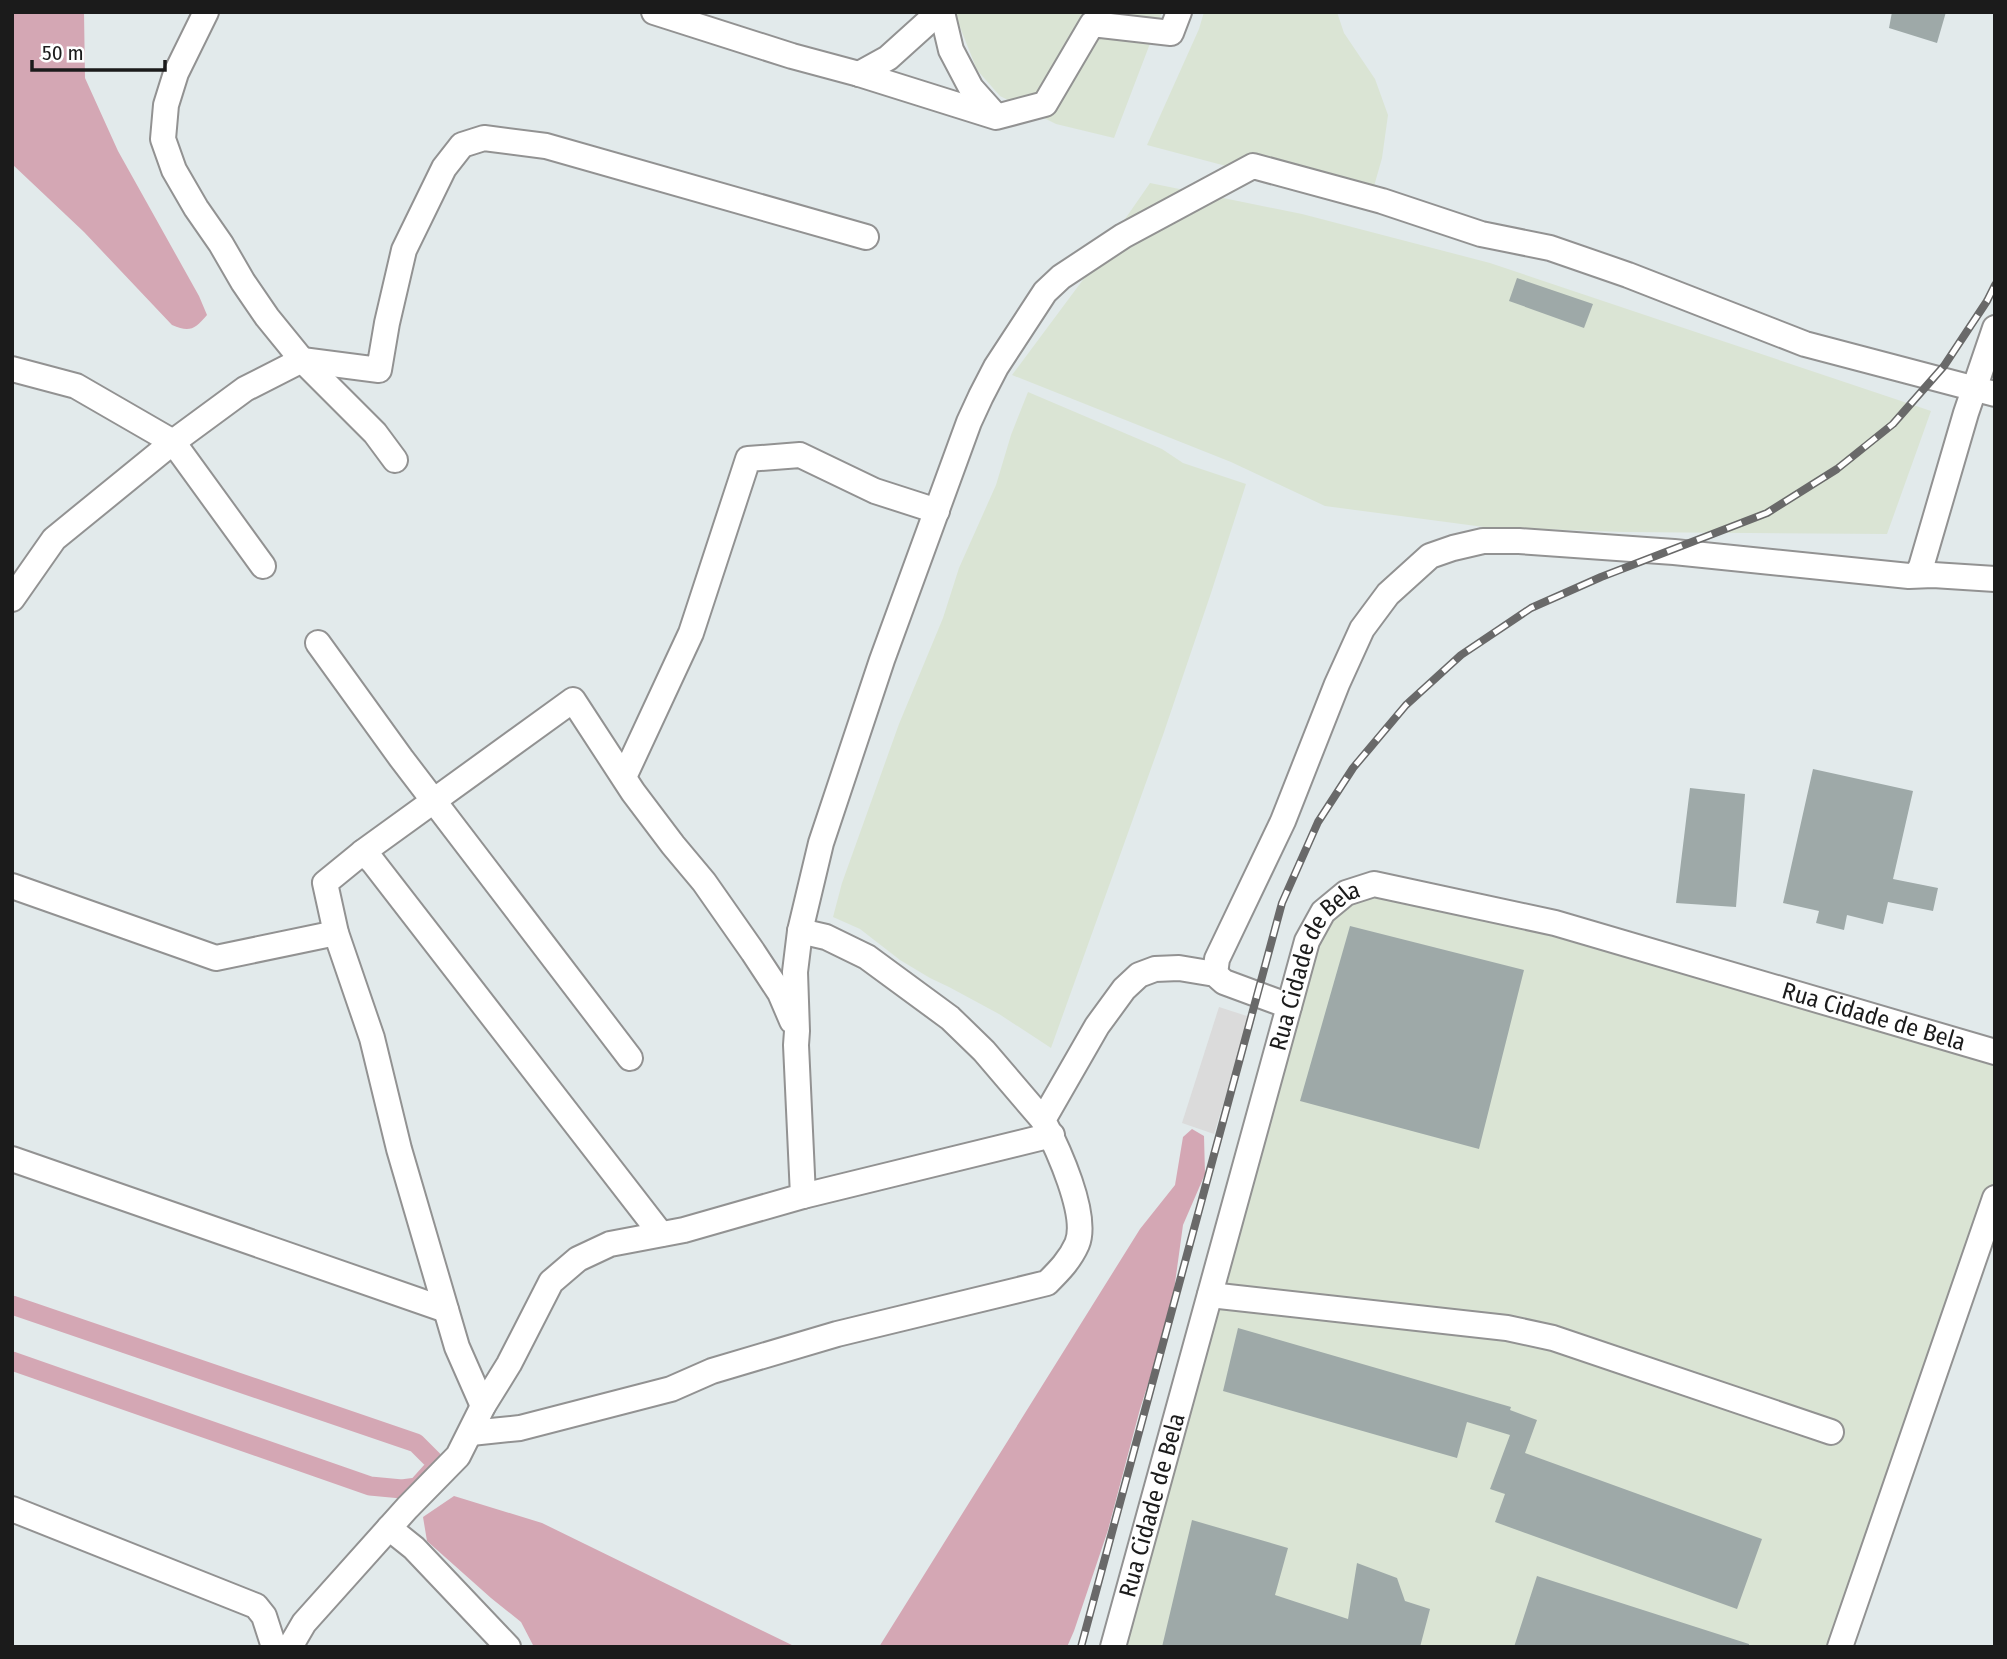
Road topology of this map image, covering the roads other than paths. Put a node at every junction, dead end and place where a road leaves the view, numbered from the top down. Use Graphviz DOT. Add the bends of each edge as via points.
graph roads {
  1 [pos="206,12"];
  2 [pos="654,12"];
  3 [pos="941,12"];
  4 [pos="1179,12"];
  5 [pos="859,74"];
  6 [pos="996,117"];
  7 [pos="866,237"];
  8 [pos="1995,328"];
  9 [pos="302,360"];
  10 [pos="12,369"];
  11 [pos="1984,391"];
  12 [pos="173,442"];
  13 [pos="396,460"];
  14 [pos="937,511"];
  15 [pos="263,566"];
  16 [pos="1916,575"];
  17 [pos="1995,579"];
  18 [pos="12,598"];
  19 [pos="318,643"];
  20 [pos="624,777"];
  21 [pos="433,801"];
  22 [pos="363,852"];
  23 [pos="12,886"];
  24 [pos="800,931"];
  25 [pos="336,933"];
  26 [pos="1215,974"];
  27 [pos="1289,1006"];
  28 [pos="797,1031"];
  29 [pos="1995,1052"];
  30 [pos="630,1058"];
  31 [pos="1047,1127"];
  32 [pos="12,1159"];
  33 [pos="803,1196"];
  34 [pos="1995,1198"];
  35 [pos="661,1234"];
  36 [pos="1210,1295"];
  37 [pos="446,1310"];
  38 [pos="483,1406"];
  39 [pos="1831,1432"];
  40 [pos="471,1433"];
  41 [pos="12,1509"];
  42 [pos="388,1528"];
  43 [pos="274,1647"];
  44 [pos="290,1647"];
  45 [pos="508,1647"];
  46 [pos="1113,1647"];
  47 [pos="1840,1647"];
  1 -- 9 [label="street" via="176,73 166,105 163,139 196,208 267,317"];
  2 -- 5 [label="street"];
  3 -- 5 [label="street" via="888,58"];
  3 -- 6 [label="street" via="951,50 971,88"];
  4 -- 6 [label="street" via="1171,33 1092,24 1045,104"];
  5 -- 6 [label="street"];
  7 -- 9 [label="street" via="546,146 484,138 462,145 444,168 404,250 379,370"];
  8 -- 11 [label="street"];
  9 -- 12 [label="street" via="245,388"];
  9 -- 13 [label="street"];
  10 -- 12 [label="street" via="76,386"];
  11 -- 14 [label="street" via="1805,344 1550,248 1481,234 1253,166 1123,236 1045,292 981,396"];
  11 -- 16 [label="street"];
  12 -- 15 [label="street"];
  12 -- 18 [label="street" via="54,539"];
  14 -- 20 [label="street" via="875,491 800,455 748,459 691,633"];
  14 -- 24 [label="street" via="846,762"];
  16 -- 17 [label="street"];
  16 -- 26 [label="street" via="1519,541 1483,541 1430,556 1388,594 1362,629 1283,821 1217,959"];
  19 -- 21 [label="street"];
  20 -- 21 [label="street" via="573,700"];
  20 -- 28 [label="street" via="753,952 780,993"];
  21 -- 22 [label="street"];
  21 -- 30 [label="street"];
  22 -- 25 [label="street" via="325,883"];
  22 -- 35 [label="street"];
  23 -- 25 [label="street" via="216,958"];
  24 -- 28 [label="street" via="794,972"];
  24 -- 31 [label="street" via="867,957 950,1018"];
  25 -- 37 [label="street" via="372,1038"];
  26 -- 27 [label="street" via="1224,982"];
  26 -- 31 [label="street" via="1155,969 1139,975 1097,1026"];
  27 -- 29 [label="street, Rua Cidade de Bela" via="1307,941 1323,912 1346,893 1374,884 1555,923"];
  27 -- 36 [label="street, Rua Cidade de Bela"];
  28 -- 33 [label="street"];
  31 -- 33 [label="street"];
  31 -- 40 [label="street" via="1071,1183 1079,1218 1078,1242 1066,1265 1047,1283 837,1334 712,1370 671,1390 520,1428"];
  32 -- 37 [label="street"];
  33 -- 35 [label="street"];
  34 -- 47 [label="street"];
  35 -- 38 [label="street" via="610,1244 578,1259 551,1282"];
  36 -- 39 [label="street" via="1507,1328 1553,1338"];
  36 -- 46 [label="street, Rua Cidade de Bela"];
  37 -- 38 [label="street"];
  38 -- 40 [label="street"];
  40 -- 42 [label="street" via="458,1456"];
  41 -- 43 [label="street" via="256,1606"];
  42 -- 44 [label="street" via="304,1623"];
  42 -- 45 [label="street" via="414,1548"];
}
